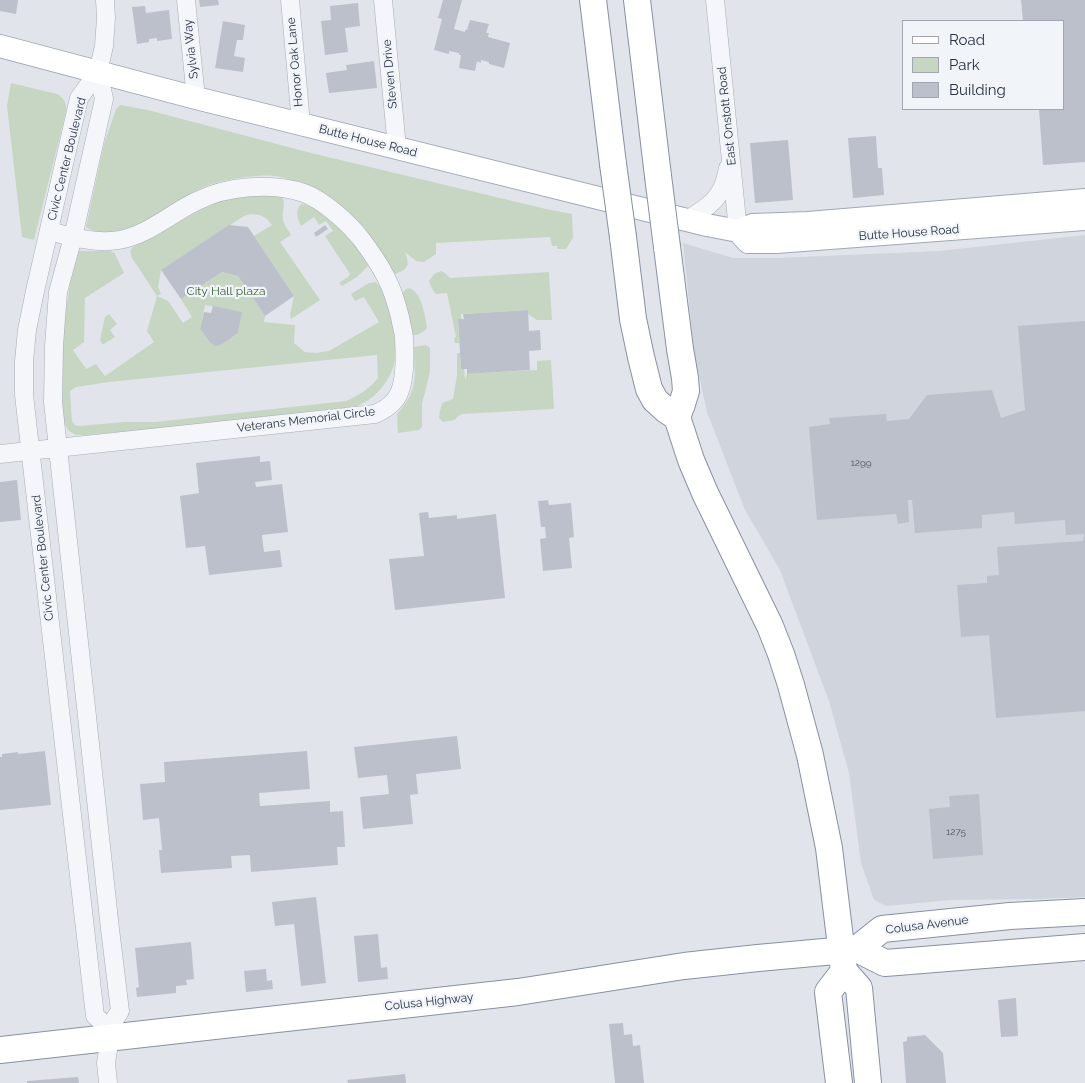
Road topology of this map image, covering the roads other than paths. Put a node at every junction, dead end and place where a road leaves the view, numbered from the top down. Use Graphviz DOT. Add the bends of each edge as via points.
graph roads {
  1 [pos="105,0"];
  2 [pos="186,0"];
  3 [pos="290,0"];
  4 [pos="383,0"];
  5 [pos="593,0"];
  6 [pos="637,0"];
  7 [pos="715,0"];
  8 [pos="0,46"];
  9 [pos="98,72"];
  10 [pos="196,98"];
  11 [pos="301,124"];
  12 [pos="397,148"];
  13 [pos="731,156"];
  14 [pos="1085,200"];
  15 [pos="686,220"];
  16 [pos="1085,220"];
  17 [pos="49,231"];
  18 [pos="738,231"];
  19 [pos="73,237"];
  20 [pos="677,416"];
  21 [pos="58,448"];
  22 [pos="31,450"];
  23 [pos="0,454"];
  24 [pos="78,633"];
  25 [pos="52,636"];
  26 [pos="1085,912"];
  27 [pos="1085,947"];
  28 [pos="847,957"];
  29 [pos="110,1033"];
  30 [pos="0,1050"];
  31 [pos="108,1083"];
  32 [pos="839,1083"];
  33 [pos="868,1083"];
  1 -- 9 [label="street" via="104,46"];
  2 -- 10 [label="street, Sylvia Way"];
  3 -- 11 [label="street, Honor Oak Lane"];
  4 -- 12 [label="street, Steven Drive"];
  5 -- 20 [label="highway, bridge" via="633,319 649,388 655,400"];
  6 -- 20 [label="highway, bridge" via="685,378 686,391"];
  7 -- 13 [label="street, East Onstott Road"];
  8 -- 9 [label="main road, Butte House Road"];
  9 -- 10 [label="main road, Butte House Road"];
  9 -- 17 [label="street, Civic Center Boulevard" via="79,98"];
  9 -- 19 [label="street, Civic Center Boulevard" via="104,99"];
  10 -- 11 [label="main road, Butte House Road"];
  11 -- 12 [label="main road, Butte House Road"];
  12 -- 15 [label="main road, Butte House Road"];
  13 -- 15 [label="street" via="721,192 712,204"];
  13 -- 18 [label="street, East Onstott Road"];
  14 -- 18 [label="main road, Butte House Road" via="753,225"];
  15 -- 18 [label="main road, Butte House Road"];
  16 -- 18 [label="main road, Butte House Road" via="800,241 748,242"];
  17 -- 19 [label="street, Veterans Memorial Circle"];
  17 -- 22 [label="street, Civic Center Boulevard" via="24,361 24,395"];
  19 -- 21 [label="street, Civic Center Boulevard" via="58,292 53,402"];
  19 -- 21 [label="street, Veterans Memorial Circle" via="100,241 127,238 140,234 197,200 223,191 276,187 304,193 329,208 356,232 381,267 396,299 404,338 404,364 402,383 395,401 375,414"];
  20 -- 28 [label="highway" via="691,460 770,626 791,685 810,755"];
  21 -- 22 [label="street, Veterans Memorial Circle"];
  21 -- 24 [label="street, Civic Center Boulevard"];
  22 -- 23 [label="street, Veterans Memorial Circle"];
  22 -- 25 [label="street, Civic Center Boulevard"];
  24 -- 25 [label="street"];
  24 -- 29 [label="street, Civic Center Boulevard" via="120,1011"];
  25 -- 29 [label="street, Civic Center Boulevard" via="95,1016"];
  26 -- 28 [label="highway, Colusa Avenue" via="882,929"];
  27 -- 28 [label="highway" via="885,963"];
  28 -- 29 [label="highway, Colusa Highway" via="758,958 500,994"];
  28 -- 32 [label="highway, Colusa Avenue" via="828,992"];
  28 -- 33 [label="highway" via="859,988"];
  29 -- 30 [label="highway, Colusa Highway"];
  29 -- 31 [label="street, Civic Center Boulevard" via="106,1063"];
}
